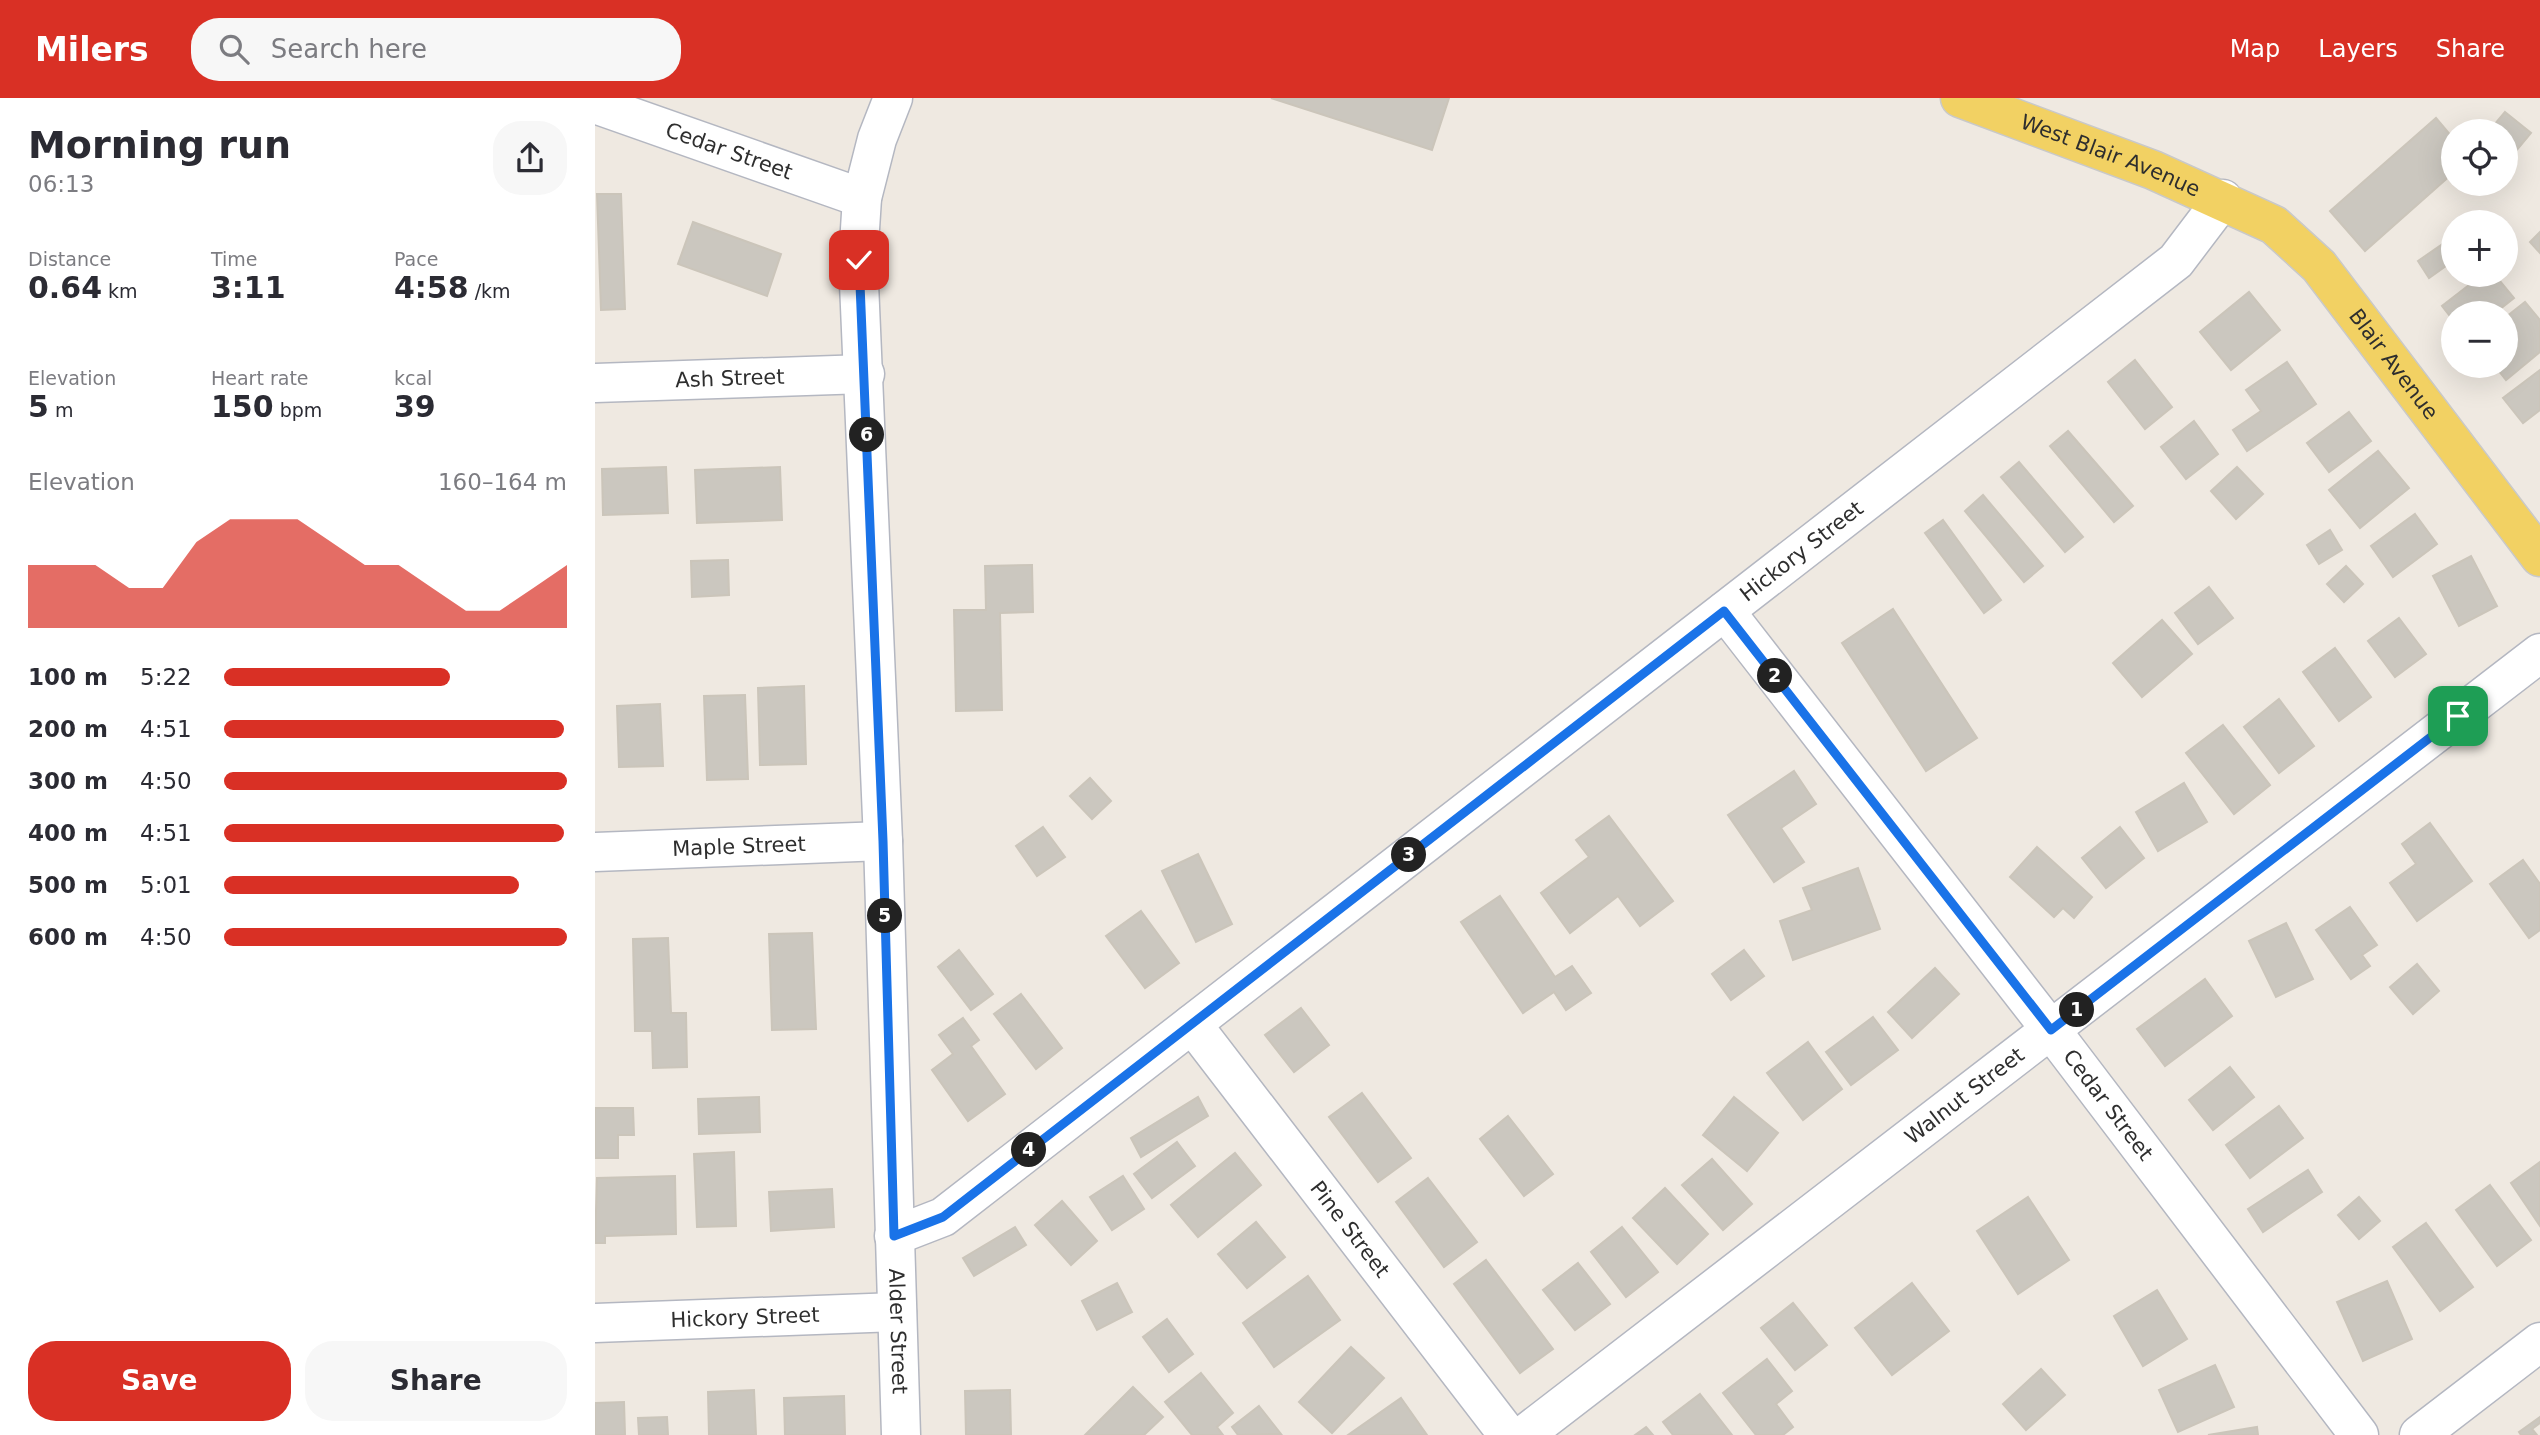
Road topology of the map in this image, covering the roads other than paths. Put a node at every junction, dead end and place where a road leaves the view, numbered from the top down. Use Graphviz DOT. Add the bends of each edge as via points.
graph roads {
  1 [pos="893,98"];
  2 [pos="1960,98"];
  3 [pos="595,104"];
  4 [pos="862,198"];
  5 [pos="2223,199"];
  6 [pos="865,374"];
  7 [pos="595,383"];
  8 [pos="2540,557"];
  9 [pos="1724,611"];
  10 [pos="2540,653"];
  11 [pos="883,841"];
  12 [pos="595,852"];
  13 [pos="1192,1024"];
  14 [pos="2051,1030"];
  15 [pos="894,1236"];
  16 [pos="897,1312"];
  17 [pos="595,1323"];
  18 [pos="2540,1342"];
  19 [pos="901,1435"];
  20 [pos="1509,1435"];
  21 [pos="1524,1435"];
  22 [pos="2359,1435"];
  23 [pos="2419,1435"];
  1 -- 4 [label="street, Alder Street"];
  2 -- 5 [label="main road, West Blair Avenue"];
  3 -- 4 [label="street, Cedar Street"];
  4 -- 6 [label="street, Alder Street" via="859,260"];
  5 -- 8 [label="main road, Blair Avenue" via="2274,225 2319,266"];
  5 -- 9 [label="street, Hickory Street" via="2176,261"];
  6 -- 7 [label="street, Ash Street"];
  6 -- 11 [label="street, Alder Street"];
  9 -- 13 [label="street, Hickory Street"];
  9 -- 14 [label="street, Cedar Street"];
  10 -- 14 [label="street, Walnut Street"];
  11 -- 12 [label="street, Maple Street"];
  11 -- 15 [label="street, Alder Street"];
  13 -- 15 [label="street, Hickory Street" via="943,1217"];
  13 -- 20 [label="street, Pine Street"];
  14 -- 21 [label="street, Walnut Street"];
  14 -- 22 [label="street, Cedar Street"];
  15 -- 16 [label="street, Alder Street"];
  16 -- 17 [label="street, Hickory Street"];
  16 -- 19 [label="street, Alder Street"];
  18 -- 23 [label="street"];
}
